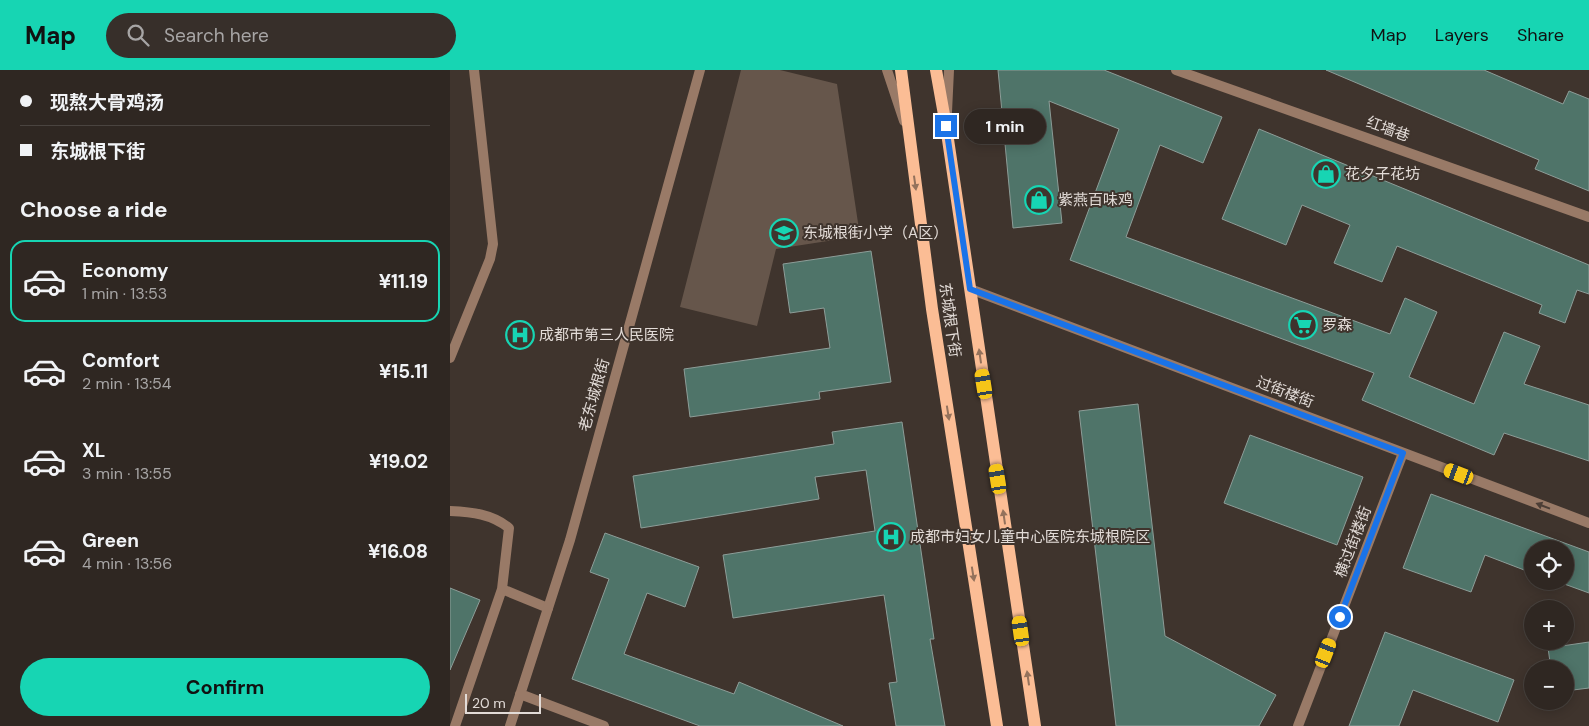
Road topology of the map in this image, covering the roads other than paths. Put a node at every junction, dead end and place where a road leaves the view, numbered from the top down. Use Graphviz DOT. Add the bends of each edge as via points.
graph roads {
  1 [pos="474,70"];
  2 [pos="700,70"];
  3 [pos="887,70"];
  4 [pos="901,70"];
  5 [pos="936,70"];
  6 [pos="949,70"];
  7 [pos="1176,70"];
  8 [pos="946,126"];
  9 [pos="909,135"];
  10 [pos="1589,216"];
  11 [pos="970,289"];
  12 [pos="450,358"];
  13 [pos="1403,453"];
  14 [pos="450,511"];
  15 [pos="1589,523"];
  16 [pos="502,590"];
  17 [pos="548,608"];
  18 [pos="520,694"];
  19 [pos="455,726"];
  20 [pos="510,726"];
  21 [pos="604,726"];
  22 [pos="997,726"];
  23 [pos="1035,726"];
  24 [pos="1298,726"];
  1 -- 12 [label="street" via="493,244"];
  2 -- 17 [label="street, 老东城根街" via="570,540"];
  3 -- 9 [label="street, 东城根下街"];
  4 -- 9 [label="main road"];
  5 -- 8 [label="main road"];
  6 -- 8 [label="street, 东城根下街"];
  7 -- 10 [label="street, 红墙巷"];
  8 -- 11 [label="main road, 东城根下街"];
  9 -- 22 [label="main road, 东城根下街, one-way" via="932,309"];
  11 -- 13 [label="street, 过街楼街"];
  23 -- 11 [label="main road, 东城根下街, one-way"];
  15 -- 13 [label="street, 过街楼街, one-way"];
  13 -- 24 [label="street, 横过街楼街"];
  14 -- 16 [label="street" via="498,519 509,528"];
  16 -- 17 [label="street"];
  16 -- 19 [label="street"];
  17 -- 18 [label="street, 老东城根街"];
  18 -- 20 [label="street, 老东城根街"];
  18 -- 21 [label="street"];
}
